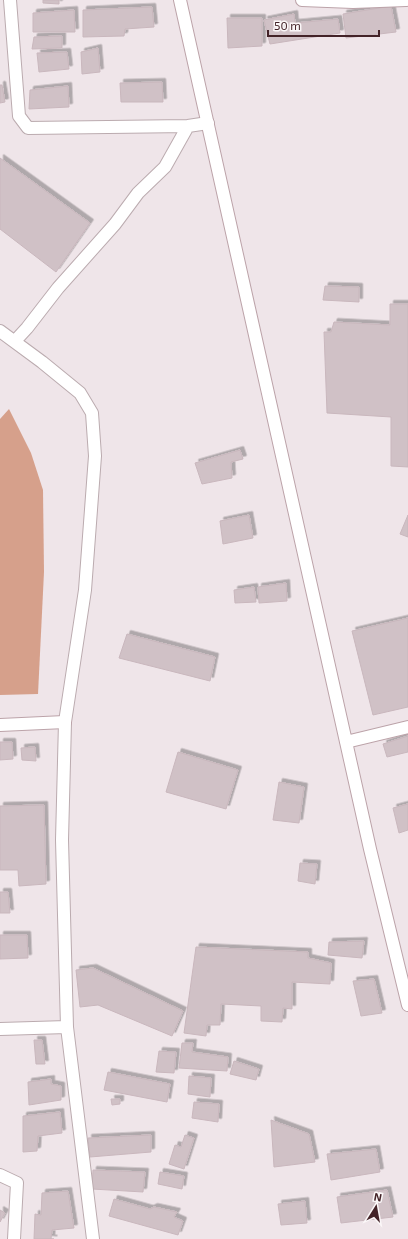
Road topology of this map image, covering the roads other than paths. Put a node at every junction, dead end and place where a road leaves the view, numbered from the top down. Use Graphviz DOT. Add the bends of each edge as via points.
graph roads {
  1 [pos="10,0"];
  2 [pos="180,0"];
  3 [pos="302,0"];
  4 [pos="406,0"];
  5 [pos="208,123"];
  6 [pos="188,126"];
  7 [pos="0,331"];
  8 [pos="15,341"];
  9 [pos="65,722"];
  10 [pos="0,726"];
  11 [pos="408,727"];
  12 [pos="346,742"];
  13 [pos="408,1005"];
  14 [pos="67,1027"];
  15 [pos="0,1029"];
  16 [pos="0,1175"];
  17 [pos="14,1239"];
  18 [pos="93,1239"];
  1 -- 6 [label="street" via="19,116 28,128"];
  2 -- 5 [label="street"];
  3 -- 4 [label="street"];
  5 -- 6 [label="street"];
  5 -- 12 [label="street"];
  6 -- 8 [label="street" via="165,167 138,193 115,224"];
  7 -- 8 [label="street"];
  8 -- 9 [label="street" via="80,393 92,414 95,456 85,590"];
  9 -- 10 [label="street"];
  9 -- 14 [label="street" via="62,840"];
  11 -- 12 [label="street"];
  12 -- 13 [label="street"];
  14 -- 15 [label="street"];
  14 -- 18 [label="street"];
  16 -- 17 [label="street" via="17,1183"];
}
